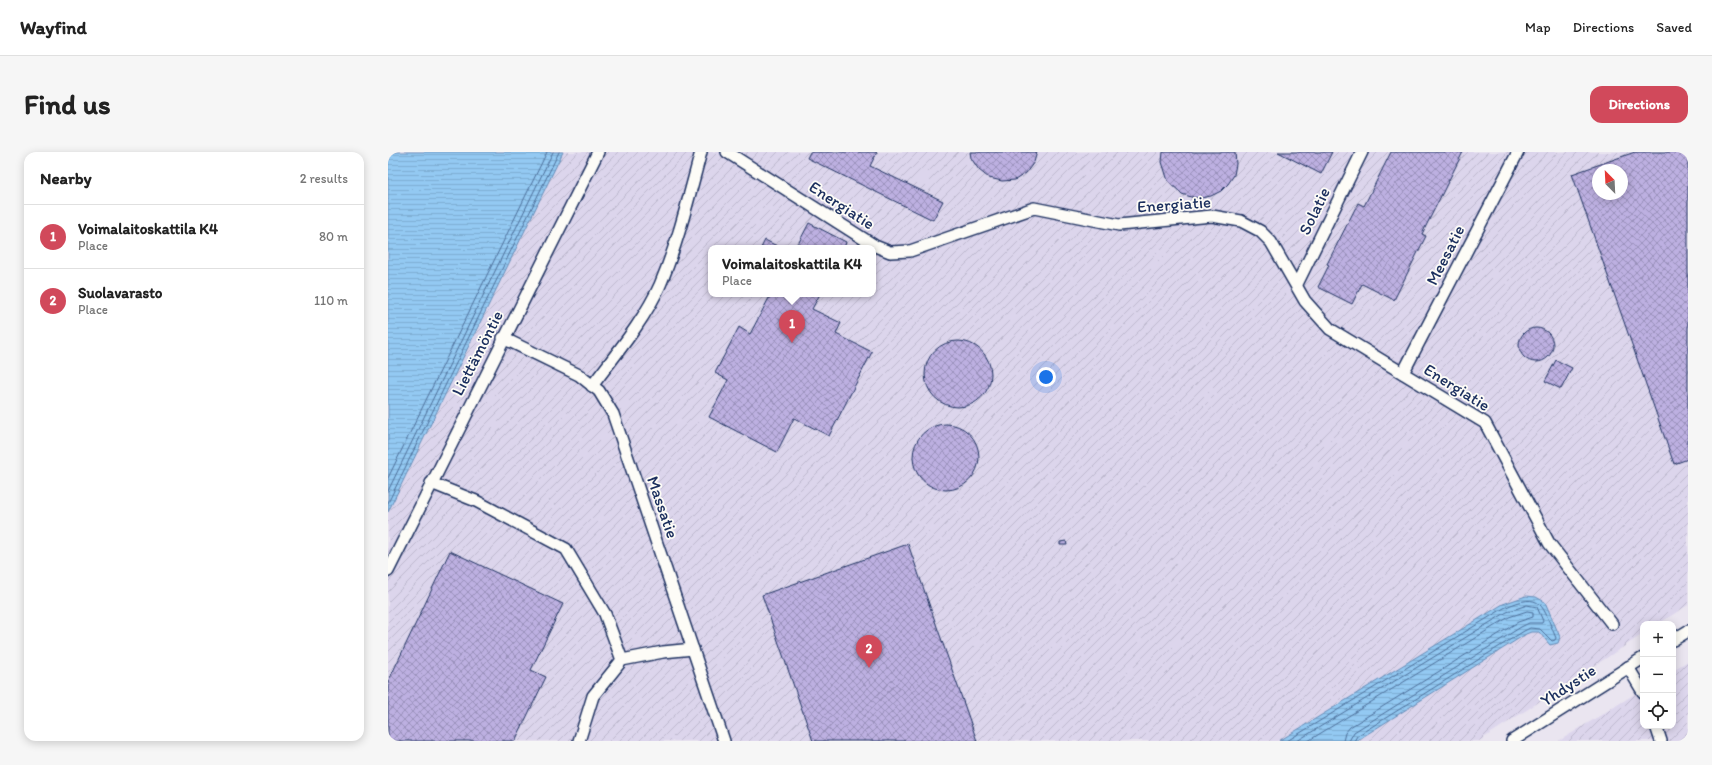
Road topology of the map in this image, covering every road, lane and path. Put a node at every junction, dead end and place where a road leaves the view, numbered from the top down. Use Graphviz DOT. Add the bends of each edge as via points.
graph roads {
  1 [pos="598,152"];
  2 [pos="701,152"];
  3 [pos="727,152"];
  4 [pos="1362,152"];
  5 [pos="1518,152"];
  6 [pos="873,245"];
  7 [pos="876,246"];
  8 [pos="1297,284"];
  9 [pos="503,338"];
  10 [pos="1403,373"];
  11 [pos="592,386"];
  12 [pos="432,483"];
  13 [pos="388,571"];
  14 [pos="1612,624"];
  15 [pos="1688,630"];
  16 [pos="1676,638"];
  17 [pos="693,649"];
  18 [pos="622,660"];
  19 [pos="1640,660"];
  20 [pos="1628,667"];
  21 [pos="1640,687"];
  22 [pos="1657,729"];
  23 [pos="580,741"];
  24 [pos="724,741"];
  25 [pos="1512,741"];
  26 [pos="1661,741"];
  1 -- 9 [label="lane, Liettämöntie"];
  2 -- 11 [label="lane" via="686,209 660,286 634,328"];
  3 -- 6 [label="lane, Energiatie"];
  4 -- 8 [label="lane, Solatie"];
  5 -- 10 [label="lane, Meesatie"];
  7 -- 8 [label="lane, Energiatie" via="890,252 910,251 1034,208 1119,225 1212,216 1242,221 1260,231 1271,242"];
  8 -- 10 [label="lane, Energiatie" via="1305,301 1330,329"];
  9 -- 11 [label="lane, Massatie" via="579,375"];
  9 -- 12 [label="lane, Liettämöntie"];
  10 -- 14 [label="lane, Energiatie" via="1485,422 1549,543"];
  11 -- 17 [label="lane, Massatie" via="613,414"];
  12 -- 13 [label="lane, Liettämöntie"];
  12 -- 18 [label="lane" via="476,501 566,549 605,614"];
  15 -- 16 [label="lane"];
  17 -- 18 [label="lane"];
  17 -- 24 [label="lane, Massatie"];
  18 -- 23 [label="lane" via="593,696"];
  19 -- 20 [label="lane, Yhdystie"];
  20 -- 21 [label="lane"];
  20 -- 25 [label="lane, Yhdystie"];
  22 -- 26 [label="lane"];
}
